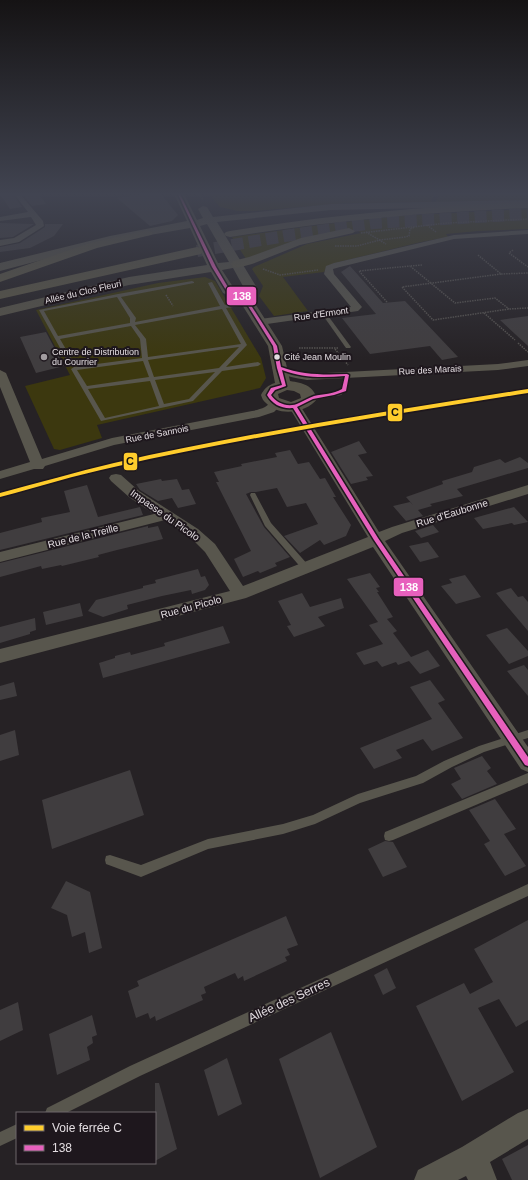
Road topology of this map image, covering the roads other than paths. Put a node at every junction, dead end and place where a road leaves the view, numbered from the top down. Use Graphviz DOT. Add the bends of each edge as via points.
graph roads {
  1 [pos="70,249"];
  2 [pos="82,249"];
  3 [pos="181,249"];
  4 [pos="185,249"];
  5 [pos="199,249"];
  6 [pos="211,249"];
  7 [pos="229,249"];
  8 [pos="277,249"];
  9 [pos="401,249"];
  10 [pos="237,264"];
  11 [pos="0,267"];
  12 [pos="214,267"];
  13 [pos="0,278"];
  14 [pos="129,281"];
  15 [pos="192,282"];
  16 [pos="210,283"];
  17 [pos="0,284"];
  18 [pos="118,295"];
  19 [pos="0,296"];
  20 [pos="246,301"];
  21 [pos="0,302"];
  22 [pos="223,307"];
  23 [pos="0,312"];
  24 [pos="324,314"];
  25 [pos="260,322"];
  26 [pos="132,324"];
  27 [pos="56,338"];
  28 [pos="244,345"];
  29 [pos="348,347"];
  30 [pos="145,359"];
  31 [pos="71,363"];
  32 [pos="258,364"];
  33 [pos="528,364"];
  34 [pos="278,368"];
  35 [pos="220,369"];
  36 [pos="0,373"];
  37 [pos="352,375"];
  38 [pos="152,379"];
  39 [pos="285,386"];
  40 [pos="85,388"];
  41 [pos="302,397"];
  42 [pos="276,404"];
  43 [pos="162,406"];
  44 [pos="37,465"];
  45 [pos="0,475"];
  46 [pos="116,478"];
  47 [pos="525,493"];
  48 [pos="253,495"];
  49 [pos="167,515"];
  50 [pos="376,539"];
  51 [pos="0,557"];
  52 [pos="306,568"];
  53 [pos="240,594"];
  54 [pos="0,656"];
  55 [pos="528,734"];
  56 [pos="511,739"];
  57 [pos="528,763"];
  58 [pos="528,778"];
  59 [pos="389,836"];
  60 [pos="110,860"];
  61 [pos="528,890"];
  62 [pos="54,1112"];
  63 [pos="528,1123"];
  64 [pos="16,1131"];
  65 [pos="0,1139"];
  66 [pos="478,1168"];
  67 [pos="428,1180"];
  1 -- 11 [label="main road"];
  2 -- 13 [label="highway"];
  3 -- 17 [label="highway"];
  4 -- 19 [label="highway"];
  5 -- 12 [label="main road"];
  6 -- 10 [label="main road" via="217,257"];
  7 -- 10 [label="main road"];
  8 -- 10 [label="highway"];
  9 -- 24 [label="street, Rue d'Ermont" via="329,268 329,274 357,307"];
  10 -- 12 [label="main road, Allée du Clos Fleuri"];
  10 -- 20 [label="main road" via="251,288"];
  12 -- 14 [label="main road, Allée du Clos Fleuri"];
  12 -- 20 [label="main road" via="228,290"];
  14 -- 21 [label="main road"];
  14 -- 23 [label="main road, Allée du Clos Fleuri"];
  15 -- 18 [label="lane"];
  16 -- 22 [label="lane"];
  18 -- 26 [label="lane" via="133,318"];
  18 -- 27 [label="lane" via="41,310"];
  20 -- 22 [label="lane"];
  20 -- 25 [label="main road"];
  22 -- 26 [label="lane"];
  22 -- 28 [label="lane"];
  24 -- 25 [label="street, Rue d'Ermont"];
  24 -- 29 [label="lane"];
  25 -- 34 [label="main road" via="276,346"];
  26 -- 27 [label="lane"];
  26 -- 30 [label="lane" via="142,339"];
  27 -- 31 [label="lane"];
  28 -- 30 [label="lane"];
  28 -- 35 [label="lane"];
  30 -- 38 [label="lane"];
  30 -- 40 [label="lane" via="74,369"];
  32 -- 35 [label="lane"];
  33 -- 37 [label="street, Rue des Marais"];
  34 -- 39 [label="main road"];
  34 -- 41 [label="street" via="291,373"];
  35 -- 38 [label="lane"];
  35 -- 43 [label="lane" via="191,400"];
  36 -- 44 [label="street"];
  37 -- 41 [label="street, Rue des Marais" via="332,376"];
  37 -- 41 [label="lane" via="339,394"];
  38 -- 40 [label="lane"];
  38 -- 43 [label="lane"];
  39 -- 41 [label="main road"];
  39 -- 42 [label="main road" via="274,389 269,395"];
  40 -- 43 [label="lane" via="103,420"];
  41 -- 42 [label="main road"];
  41 -- 50 [label="street" via="315,439"];
  42 -- 44 [label="street, Rue de Sannois" via="255,414 112,442"];
  44 -- 45 [label="street, Rue de Sannois"];
  46 -- 49 [label="street, Impasse du Picolo" via="134,494"];
  47 -- 50 [label="street, Rue d'Eaubonne" via="397,530"];
  48 -- 52 [label="lane" via="268,524"];
  49 -- 51 [label="street, Rue de la Treille"];
  49 -- 53 [label="street, Impasse du Picolo" via="193,532 210,548"];
  50 -- 52 [label="street, Rue du Picolo"];
  50 -- 56 [label="street"];
  52 -- 53 [label="street, Rue du Picolo"];
  53 -- 54 [label="street, Rue du Picolo"];
  55 -- 56 [label="lane"];
  56 -- 57 [label="street"];
  56 -- 60 [label="lane" via="448,764 419,780 358,799 315,819 208,844 141,871"];
  58 -- 59 [label="lane"];
  61 -- 62 [label="lane, Allée des Serres" via="135,1071"];
  63 -- 66 [label="street"];
  64 -- 65 [label="lane"];
  66 -- 67 [label="street"];
}
